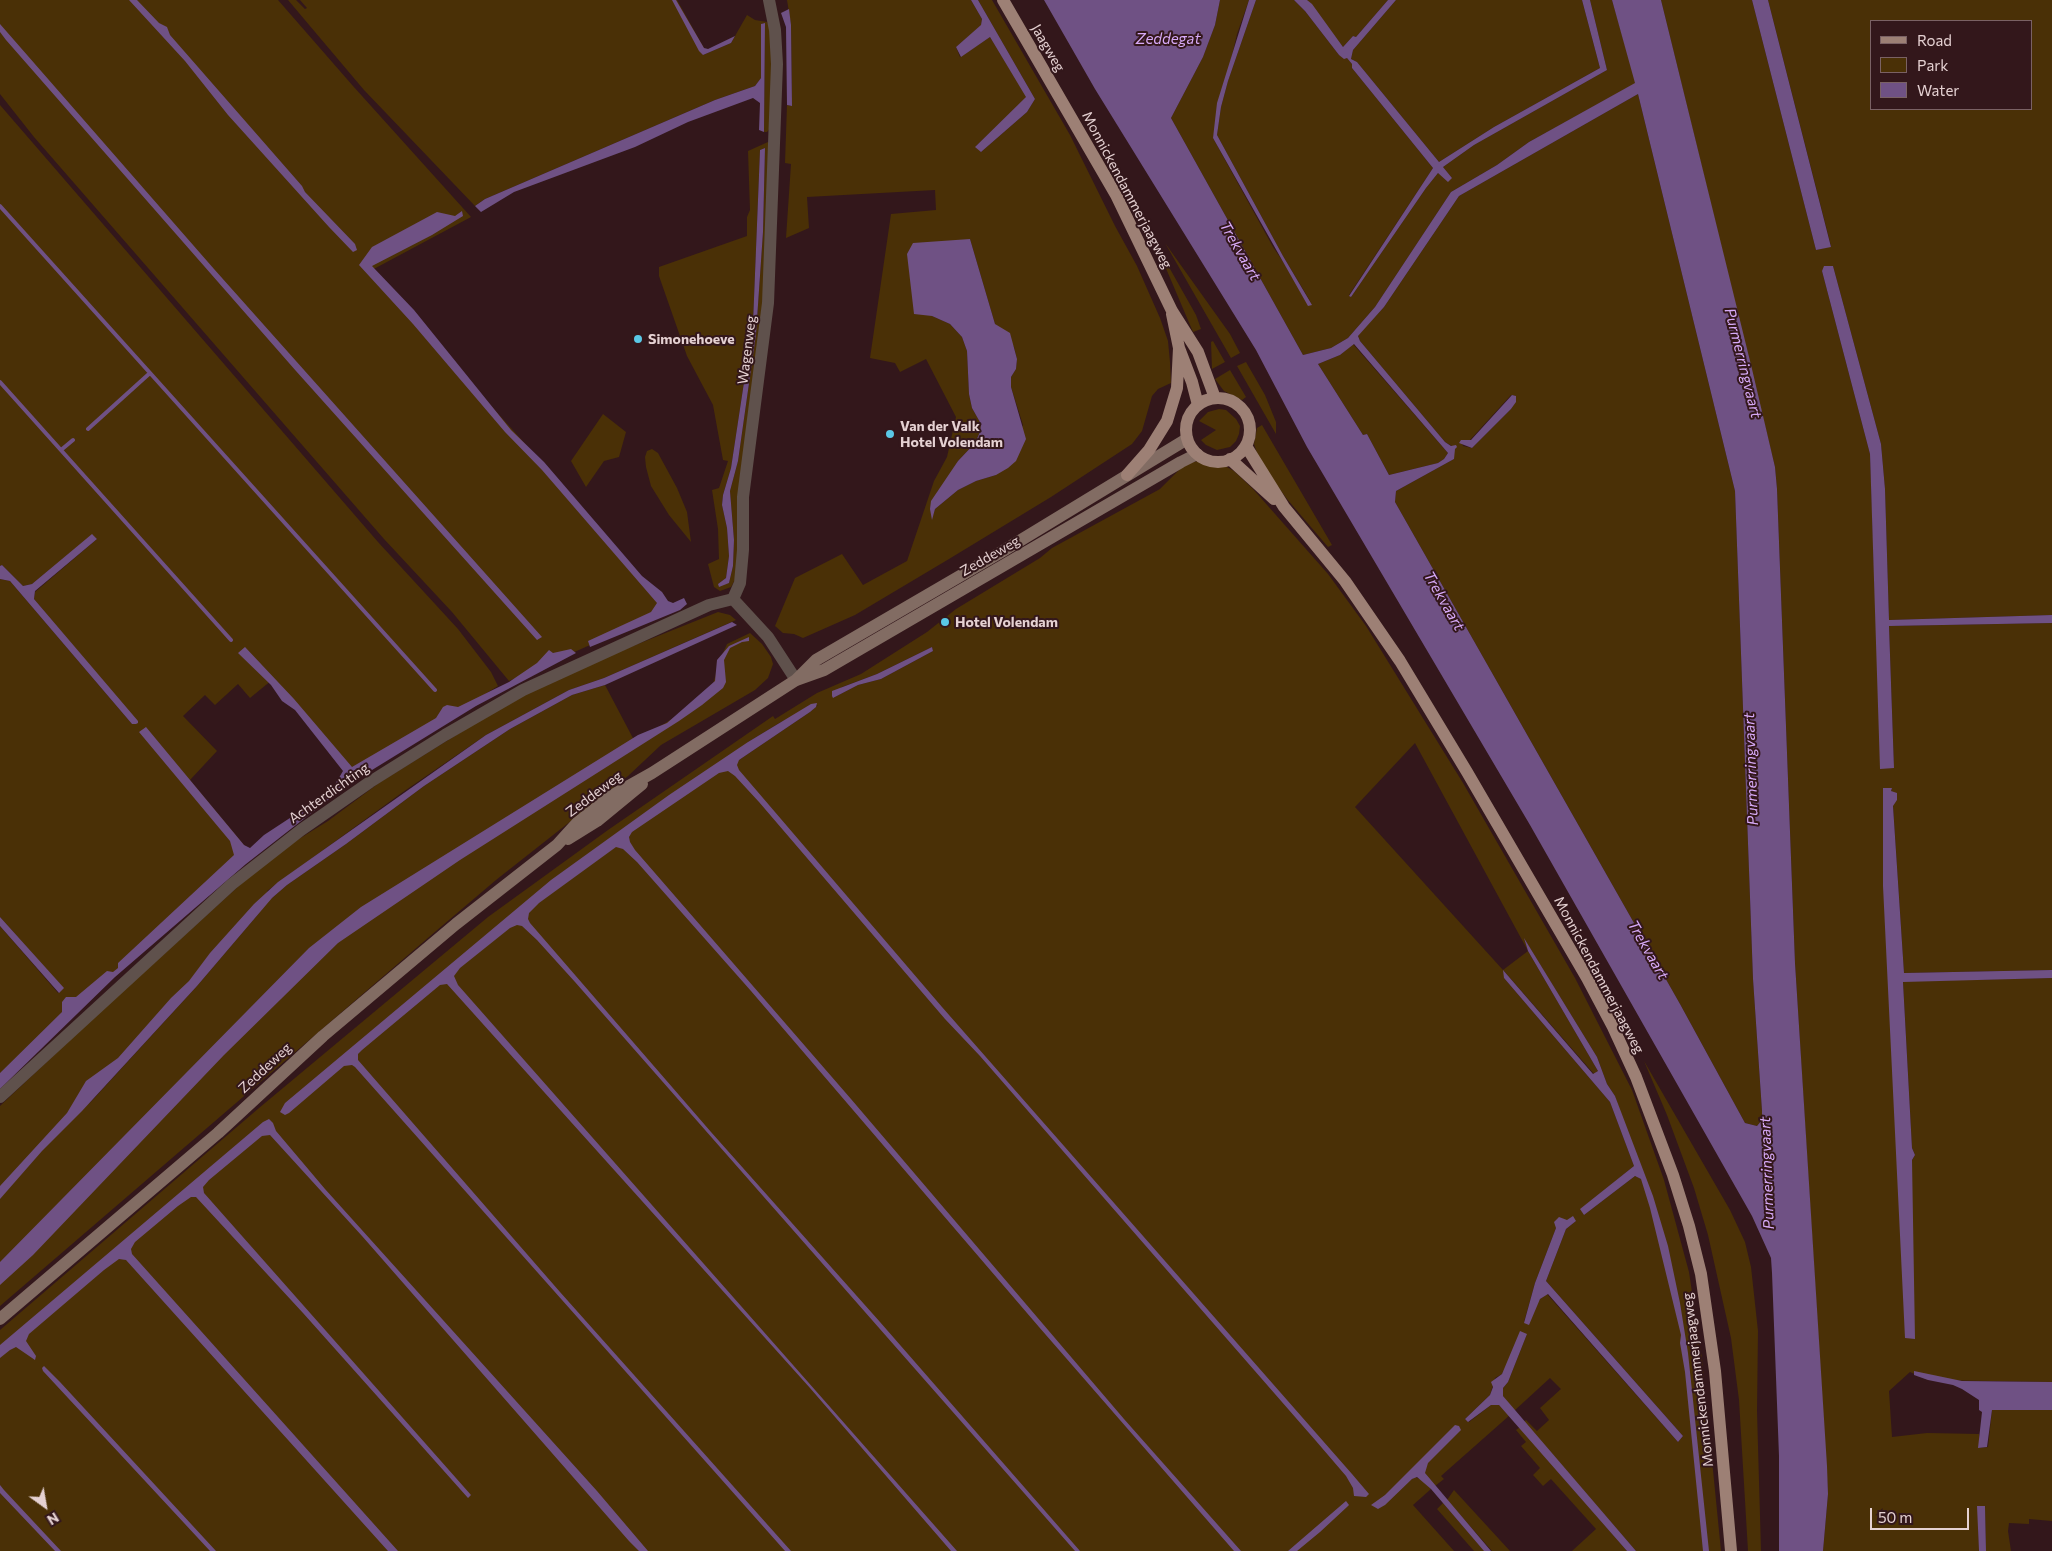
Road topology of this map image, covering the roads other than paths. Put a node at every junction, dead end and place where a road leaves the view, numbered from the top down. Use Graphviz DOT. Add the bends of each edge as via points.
graph roads {
  1 [pos="770,0"];
  2 [pos="1003,0"];
  3 [pos="1052,85"];
  4 [pos="1172,311"];
  5 [pos="1179,348"];
  6 [pos="1215,398"];
  7 [pos="1198,405"];
  8 [pos="1187,439"];
  9 [pos="1246,446"];
  10 [pos="1197,454"];
  11 [pos="1230,459"];
  12 [pos="1127,475"];
  13 [pos="1284,507"];
  14 [pos="733,599"];
  15 [pos="796,680"];
  16 [pos="0,1098"];
  17 [pos="0,1319"];
  18 [pos="1731,1551"];
  1 -- 14 [label="street, Wagenweg" via="777,64 768,303 743,497 740,583"];
  2 -- 3 [label="main road, Jaagweg"];
  3 -- 4 [label="main road, Monnickendammerjaagweg" via="1116,195"];
  4 -- 5 [label="main road, Monnickendammerjaagweg"];
  4 -- 6 [label="main road, Monnickendammerjaagweg" via="1198,352"];
  5 -- 7 [label="main road, Monnickendammerjaagweg"];
  5 -- 12 [label="main road" via="1177,388 1167,421 1149,450"];
  6 -- 7 [label="main road"];
  6 -- 9 [label="main road" via="1232,402 1244,411 1250,425"];
  7 -- 8 [label="main road" via="1189,416"];
  8 -- 10 [label="main road"];
  8 -- 12 [label="main road, Zeddeweg"];
  9 -- 11 [label="main road"];
  9 -- 13 [label="main road, Monnickendammerjaagweg"];
  10 -- 11 [label="main road" via="1217,462"];
  10 -- 15 [label="main road, Zeddeweg" via="824,670"];
  11 -- 13 [label="main road, Monnickendammerjaagweg"];
  12 -- 15 [label="main road, Zeddeweg" via="816,660"];
  13 -- 18 [label="main road, Monnickendammerjaagweg" via="1345,581 1400,661 1587,978 1636,1078 1673,1175 1700,1274 1715,1371"];
  14 -- 15 [label="street" via="768,637"];
  14 -- 16 [label="street, Achterdichting" via="709,605 523,690 370,782 232,884"];
  15 -- 17 [label="main road, Zeddeweg" via="652,773 604,816 557,845 361,1003 218,1133"];
}
